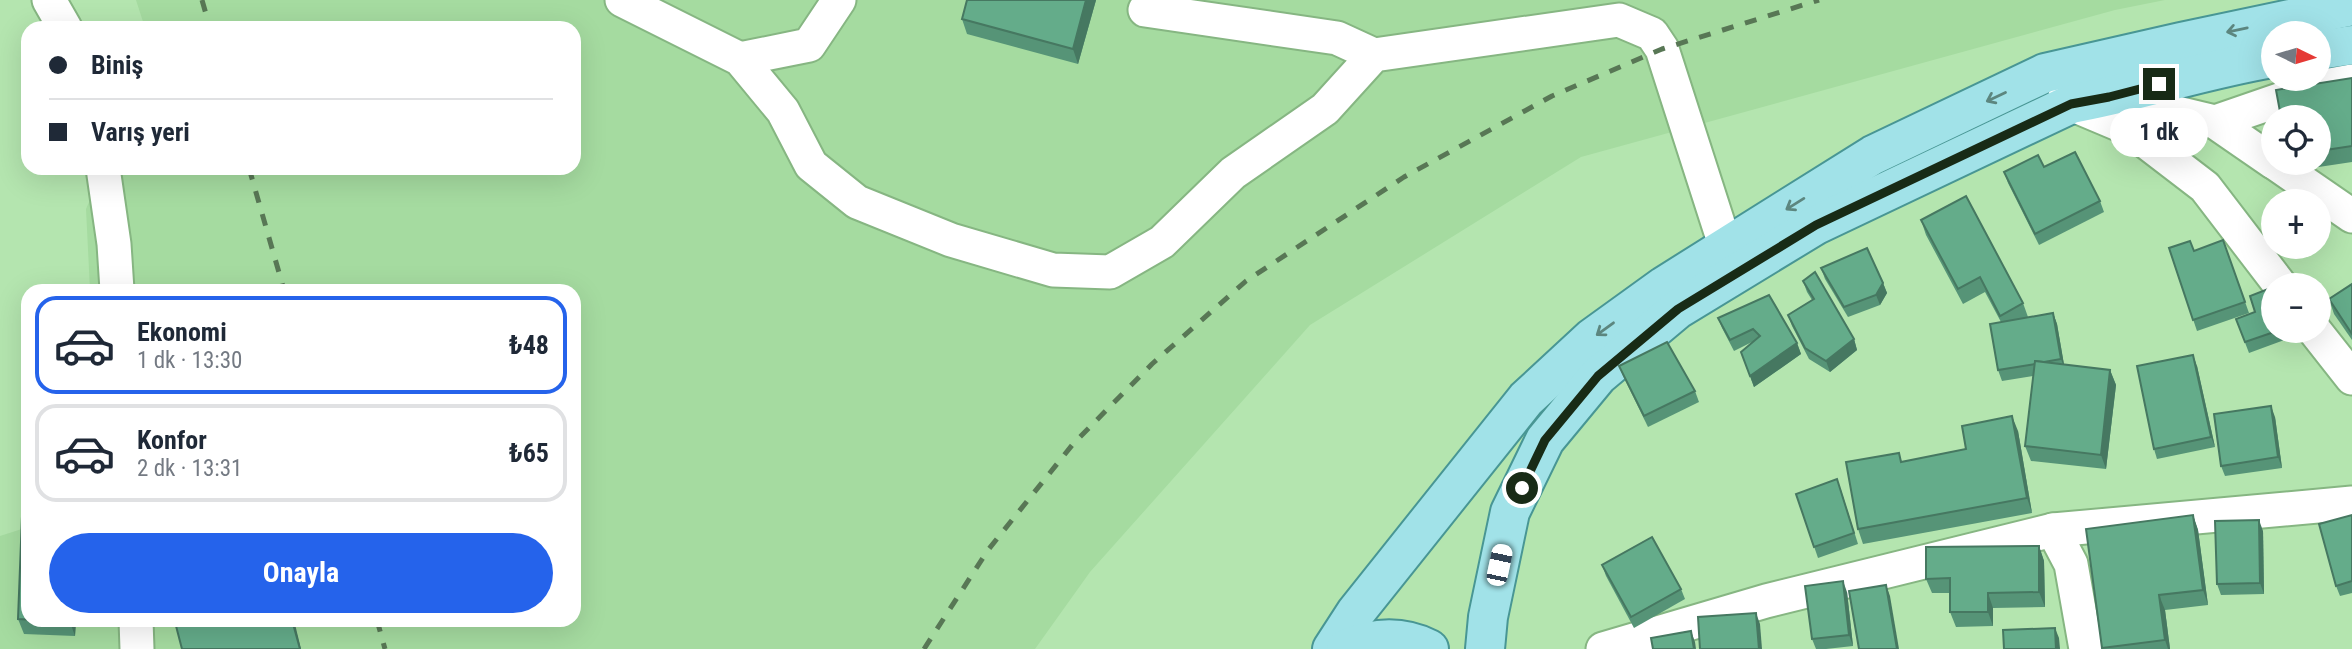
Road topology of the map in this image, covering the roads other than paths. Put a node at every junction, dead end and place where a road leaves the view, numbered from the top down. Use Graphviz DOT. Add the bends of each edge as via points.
graph roads {
  1 [pos="49,0"];
  2 [pos="622,0"];
  3 [pos="839,0"];
  4 [pos="2352,6"];
  5 [pos="1145,9"];
  6 [pos="61,21"];
  7 [pos="2352,45"];
  8 [pos="2331,48"];
  9 [pos="1374,55"];
  10 [pos="740,59"];
  11 [pos="2261,60"];
  12 [pos="2045,74"];
  13 [pos="2352,81"];
  14 [pos="2109,97"];
  15 [pos="2071,104"];
  16 [pos="2215,121"];
  17 [pos="2261,153"];
  18 [pos="104,175"];
  19 [pos="2293,175"];
  20 [pos="2352,216"];
  21 [pos="1726,248"];
  22 [pos="2271,273"];
  23 [pos="117,284"];
  24 [pos="2324,343"];
  25 [pos="2352,379"];
  26 [pos="2352,503"];
  27 [pos="2053,530"];
  28 [pos="135,627"];
  29 [pos="137,649"];
  30 [pos="1332,649"];
  31 [pos="1346,649"];
  32 [pos="1429,649"];
  33 [pos="1485,649"];
  34 [pos="1602,649"];
  35 [pos="2086,649"];
  1 -- 6 [label="street"];
  2 -- 10 [label="street"];
  3 -- 10 [label="street" via="809,45"];
  4 -- 12 [label="main road, one-way"];
  5 -- 9 [label="street" via="1336,38"];
  7 -- 8 [label="main road"];
  9 -- 10 [label="street" via="1325,109 1233,173 1162,242 1110,272 1053,270 951,240 857,202 811,165 783,111"];
  9 -- 21 [label="street" via="1619,20 1652,34 1662,49"];
  11 -- 14 [label="main road"];
  12 -- 14 [label="street"];
  12 -- 15 [label="street"];
  12 -- 21 [label="main road, one-way" via="1873,155"];
  13 -- 16 [label="street" via="2314,88"];
  14 -- 15 [label="main road"];
  14 -- 16 [label="street"];
  15 -- 22 [label="street" via="2128,128 2205,187"];
  15 -- 33 [label="main road" via="1816,225 1678,309 1598,376 1545,440 1510,512"];
  16 -- 17 [label="street"];
  18 -- 23 [label="street"];
  19 -- 20 [label="street"];
  21 -- 30 [label="main road, one-way" via="1592,338 1526,399 1356,612"];
  24 -- 25 [label="street"];
  26 -- 27 [label="street"];
  27 -- 34 [label="street" via="1766,601"];
  27 -- 35 [label="street" via="2071,564"];
  28 -- 29 [label="street"];
  31 -- 32 [label="main road" via="1391,638"];
}
